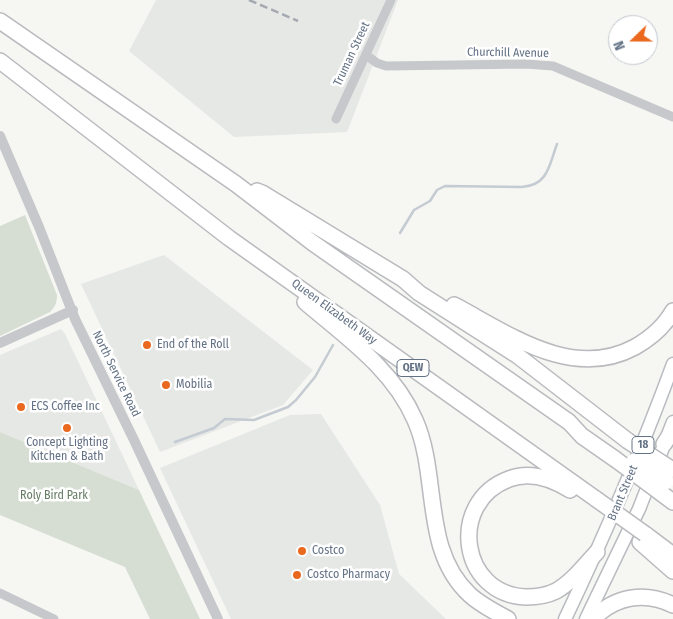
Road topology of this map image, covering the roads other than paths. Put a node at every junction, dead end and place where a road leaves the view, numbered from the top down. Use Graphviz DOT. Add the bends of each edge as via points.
graph roads {
  1 [pos="391,0"];
  2 [pos="0,21"];
  3 [pos="366,54"];
  4 [pos="0,62"];
  5 [pos="673,117"];
  6 [pos="336,119"];
  7 [pos="0,136"];
  8 [pos="236,184"];
  9 [pos="229,238"];
  10 [pos="403,279"];
  11 [pos="73,310"];
  12 [pos="673,311"];
  13 [pos="0,343"];
  14 [pos="673,364"];
  15 [pos="673,422"];
  16 [pos="673,430"];
  17 [pos="664,444"];
  18 [pos="622,451"];
  19 [pos="670,484"];
  20 [pos="598,504"];
  21 [pos="643,538"];
  22 [pos="597,552"];
  23 [pos="673,555"];
  24 [pos="673,571"];
  25 [pos="0,593"];
  26 [pos="673,605"];
  27 [pos="54,619"];
  28 [pos="218,619"];
  29 [pos="508,619"];
  30 [pos="565,619"];
  31 [pos="586,619"];
  32 [pos="593,619"];
  1 -- 3 [label="street, Truman Street"];
  2 -- 8 [label="highway"];
  3 -- 5 [label="street, Churchill Avenue" via="386,66 553,66"];
  3 -- 6 [label="street, Truman Street"];
  4 -- 9 [label="highway, Queen Elizabeth Way / QEW"];
  7 -- 11 [label="street, North Service Road"];
  8 -- 10 [label="highway" via="262,193"];
  8 -- 18 [label="highway" via="313,243 569,422 582,436"];
  9 -- 20 [label="highway, Queen Elizabeth Way / QEW"];
  9 -- 29 [label="highway" via="374,361 398,389 422,436 445,561 470,595"];
  10 -- 12 [label="highway" via="527,343 574,359 600,360 627,352 659,330"];
  10 -- 18 [label="highway" via="419,293 518,356"];
  11 -- 13 [label="street"];
  11 -- 28 [label="street, North Service Road"];
  14 -- 22 [label="main road, Brant Street / 18" via="645,441"];
  15 -- 17 [label="main road, Brant Street / 18"];
  16 -- 17 [label="highway"];
  17 -- 31 [label="main road, Brant Street / 18" via="639,509"];
  18 -- 19 [label="highway, bridge"];
  18 -- 19 [label="highway, bridge"];
  20 -- 21 [label="highway, Queen Elizabeth Way / QEW, bridge"];
  20 -- 22 [label="highway" via="558,482 525,475 503,481 483,495 473,511 468,533 472,560 481,574 499,590 522,597 544,596 566,585"];
  21 -- 23 [label="highway, Queen Elizabeth Way / QEW"];
  21 -- 24 [label="highway"];
  22 -- 30 [label="main road, Brant Street / 18"];
  25 -- 27 [label="street"];
  26 -- 32 [label="highway" via="653,598 628,597"];
}
